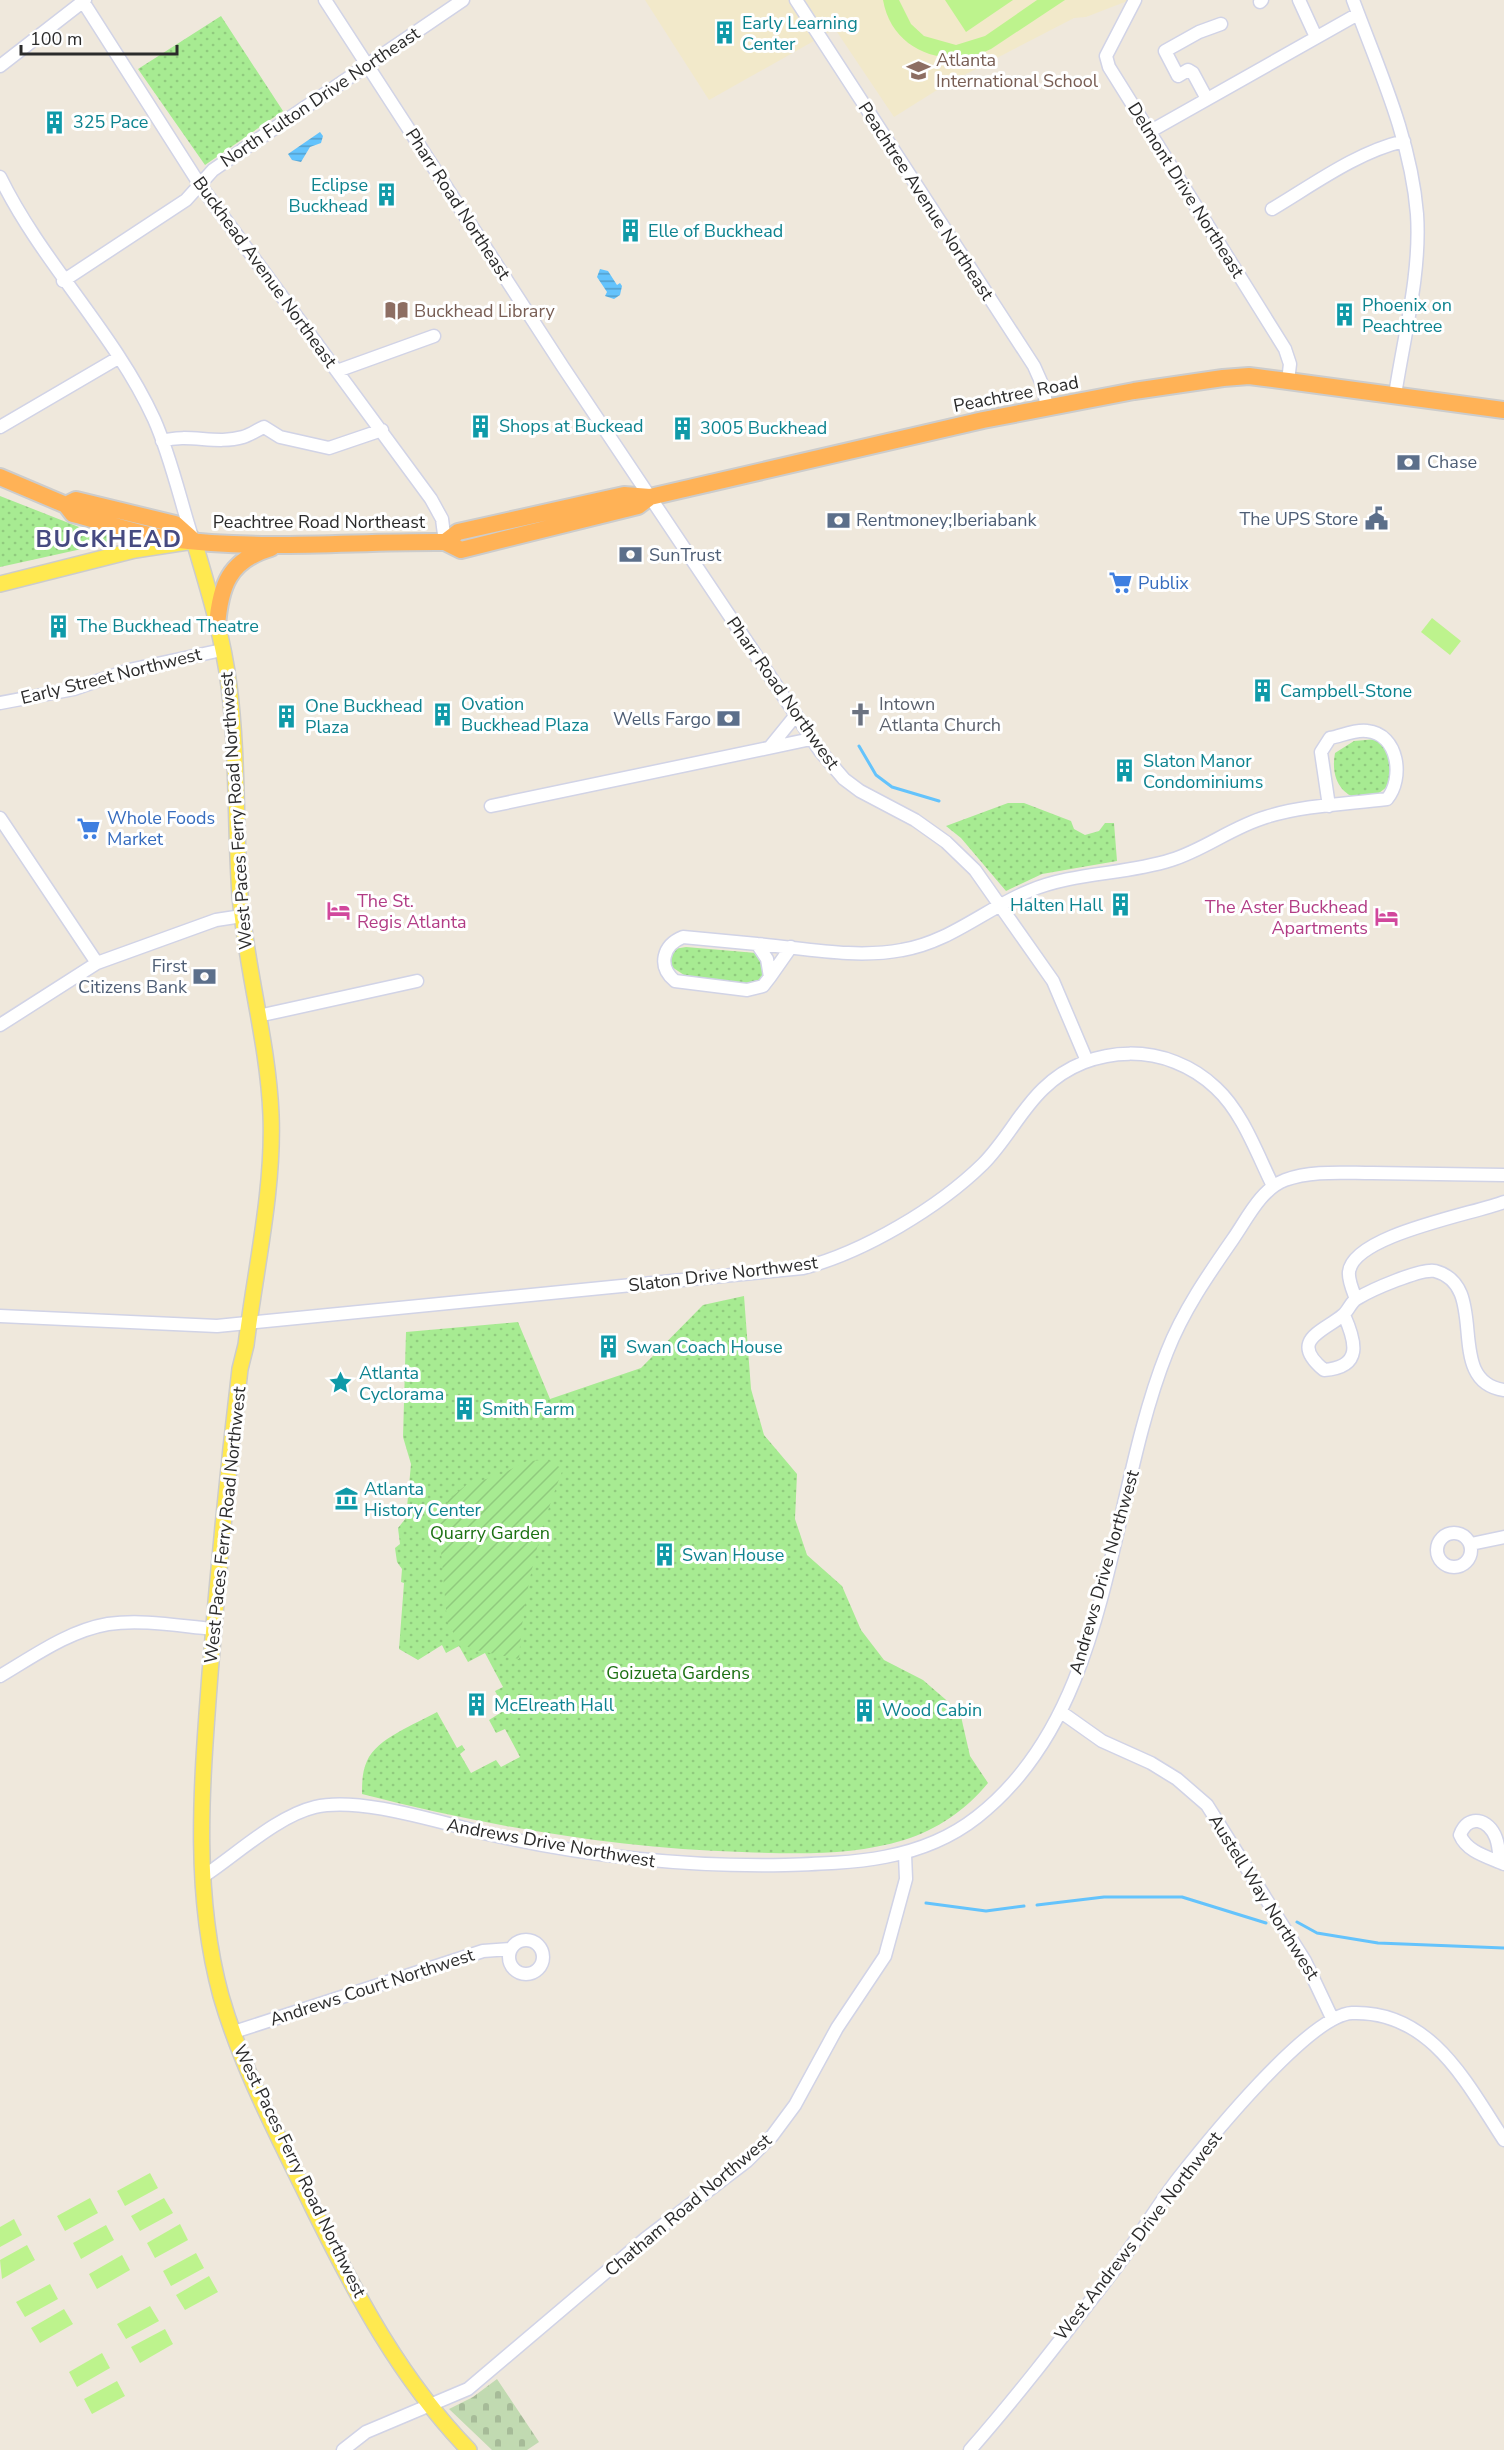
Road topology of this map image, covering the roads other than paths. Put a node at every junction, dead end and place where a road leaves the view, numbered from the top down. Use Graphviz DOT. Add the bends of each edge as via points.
graph roads {
  1 [pos="83,0"];
  2 [pos="325,0"];
  3 [pos="463,0"];
  4 [pos="796,0"];
  5 [pos="1135,0"];
  6 [pos="1299,0"];
  7 [pos="1353,0"];
  8 [pos="1358,14"];
  9 [pos="1221,24"];
  10 [pos="1316,37"];
  11 [pos="367,64"];
  12 [pos="0,66"];
  13 [pos="1207,99"];
  14 [pos="1149,132"];
  15 [pos="1404,141"];
  16 [pos="0,177"];
  17 [pos="200,185"];
  18 [pos="1272,209"];
  19 [pos="63,281"];
  20 [pos="434,336"];
  21 [pos="118,358"];
  22 [pos="337,371"];
  23 [pos="1288,381"];
  24 [pos="1395,395"];
  25 [pos="1047,406"];
  26 [pos="1504,410"];
  27 [pos="0,427"];
  28 [pos="382,430"];
  29 [pos="162,441"];
  30 [pos="0,477"];
  31 [pos="650,497"];
  32 [pos="194,541"];
  33 [pos="446,542"];
  34 [pos="284,544"];
  35 [pos="0,584"];
  36 [pos="217,626"];
  37 [pos="222,650"];
  38 [pos="0,703"];
  39 [pos="796,715"];
  40 [pos="812,738"];
  41 [pos="770,747"];
  42 [pos="491,806"];
  43 [pos="1329,806"];
  44 [pos="0,818"];
  45 [pos="1002,905"];
  46 [pos="242,916"];
  47 [pos="757,944"];
  48 [pos="791,947"];
  49 [pos="97,963"];
  50 [pos="770,977"];
  51 [pos="417,981"];
  52 [pos="258,1016"];
  53 [pos="0,1025"];
  54 [pos="1087,1061"];
  55 [pos="1504,1175"];
  56 [pos="1273,1186"];
  57 [pos="1504,1202"];
  58 [pos="1356,1299"];
  59 [pos="1344,1315"];
  60 [pos="0,1316"];
  61 [pos="249,1323"];
  62 [pos="1504,1390"];
  63 [pos="1504,1537"];
  64 [pos="1471,1544"];
  65 [pos="213,1629"];
  66 [pos="0,1676"];
  67 [pos="1061,1712"];
  68 [pos="905,1854"];
  69 [pos="204,1876"];
  70 [pos="511,1949"];
  71 [pos="1332,2018"];
  72 [pos="234,2032"];
  73 [pos="1504,2140"];
  74 [pos="429,2407"];
  75 [pos="343,2450"];
  76 [pos="469,2450"];
  77 [pos="970,2450"];
  1 -- 12 [label="street"];
  1 -- 17 [label="street, Buckhead Avenue Northeast"];
  2 -- 11 [label="street, Pharr Road Northeast"];
  3 -- 11 [label="street, North Fulton Drive Northeast"];
  4 -- 25 [label="street, Peachtree Avenue Northeast" via="1034,366"];
  5 -- 14 [label="street, Delmont Drive Northeast" via="1106,56 1109,68"];
  6 -- 10 [label="street"];
  7 -- 8 [label="street"];
  8 -- 10 [label="street"];
  8 -- 15 [label="street"];
  9 -- 13 [label="street" via="1165,51 1178,76 1188,70 1193,73"];
  10 -- 13 [label="street"];
  11 -- 17 [label="street, North Fulton Drive Northeast" via="213,170"];
  11 -- 31 [label="street, Pharr Road Northeast"];
  13 -- 14 [label="street"];
  14 -- 23 [label="street, Delmont Drive Northeast" via="1285,349 1290,364"];
  15 -- 18 [label="street" via="1362,156"];
  15 -- 24 [label="street" via="1417,216 1416,257"];
  16 -- 19 [label="street"];
  17 -- 19 [label="street, North Fulton Drive Northeast" via="186,200"];
  17 -- 22 [label="street, Buckhead Avenue Northeast"];
  19 -- 21 [label="street"];
  20 -- 22 [label="street"];
  21 -- 27 [label="street"];
  21 -- 29 [label="street" via="154,419"];
  22 -- 28 [label="street, Buckhead Avenue Northeast"];
  23 -- 24 [label="highway, Peachtree Road"];
  23 -- 25 [label="highway, Peachtree Road" via="1249,376 1223,378"];
  24 -- 26 [label="highway"];
  25 -- 31 [label="highway, Peachtree Road"];
  28 -- 29 [label="street" via="329,448 280,437 264,427 242,438 186,436"];
  28 -- 33 [label="street, Buckhead Avenue Northeast" via="439,511"];
  29 -- 32 [label="street"];
  30 -- 32 [label="highway, Peachtree Road Northeast" via="66,505 76,500 175,524"];
  31 -- 33 [label="highway, Peachtree Road Northeast" via="638,506 483,546 461,550"];
  31 -- 39 [label="street, Pharr Road Northwest"];
  32 -- 34 [label="highway, Peachtree Road Northeast"];
  32 -- 35 [label="main road" via="135,550"];
  32 -- 36 [label="main road, West Paces Ferry Road Northwest"];
  33 -- 34 [label="highway, Peachtree Road Northeast"];
  34 -- 36 [label="highway" via="250,555 234,569 220,599"];
  36 -- 37 [label="main road, West Paces Ferry Road Northwest"];
  37 -- 38 [label="street, Early Street Northwest" via="129,670 74,689"];
  37 -- 46 [label="main road, West Paces Ferry Road Northwest" via="233,722"];
  39 -- 40 [label="street, Pharr Road Northwest"];
  39 -- 41 [label="street"];
  40 -- 41 [label="street"];
  40 -- 45 [label="street, Pharr Road Northwest" via="844,779 946,842 975,870"];
  41 -- 42 [label="street"];
  43 -- 43 [label="street" via="1387,799 1395,790 1398,768 1382,735 1366,730 1330,738 1322,752"];
  43 -- 45 [label="street" via="1266,817 1172,860 1056,881"];
  44 -- 49 [label="street"];
  45 -- 48 [label="street" via="946,937 902,950 859,953"];
  45 -- 54 [label="street, Pharr Road Northwest" via="1053,981"];
  46 -- 49 [label="street" via="216,920"];
  46 -- 52 [label="main road, West Paces Ferry Road Northwest"];
  47 -- 48 [label="street"];
  47 -- 50 [label="street" via="767,959"];
  47 -- 50 [label="street" via="683,937 668,947 664,965 669,976 681,983 754,990"];
  48 -- 50 [label="street"];
  49 -- 53 [label="street"];
  51 -- 52 [label="street"];
  52 -- 61 [label="main road, West Paces Ferry Road Northwest" via="270,1092 271,1145"];
  54 -- 56 [label="street, Slaton Drive Northwest" via="1114,1054 1144,1054 1172,1060 1199,1073 1233,1108"];
  54 -- 61 [label="street, Slaton Drive Northwest" via="1044,1088 998,1149 964,1180 876,1240 827,1262 783,1271"];
  55 -- 56 [label="street" via="1326,1173 1291,1178"];
  56 -- 67 [label="street, Andrews Drive Northwest" via="1203,1282 1167,1352 1090,1636"];
  57 -- 58 [label="street" via="1374,1243 1352,1263 1348,1273"];
  58 -- 59 [label="street"];
  58 -- 62 [label="street" via="1415,1273 1434,1271 1449,1279 1464,1300 1470,1361 1481,1379"];
  59 -- 59 [label="street" via="1355,1349 1350,1361 1338,1369 1324,1370 1313,1361 1309,1347 1313,1336 1325,1325"];
  60 -- 61 [label="street, Slaton Drive Northwest" via="187,1326"];
  61 -- 65 [label="main road, West Paces Ferry Road Northwest" via="229,1457"];
  63 -- 64 [label="street"];
  65 -- 66 [label="street" via="131,1622 108,1624 63,1640"];
  65 -- 69 [label="main road, West Paces Ferry Road Northwest" via="200,1802"];
  67 -- 68 [label="street, Andrews Drive Northwest" via="1031,1762 994,1803 952,1834"];
  67 -- 71 [label="street, Austell Way Northwest" via="1102,1741 1177,1779 1207,1805 1305,1961"];
  68 -- 69 [label="street, Andrews Drive Northwest" via="838,1863 667,1863 552,1847 337,1804 295,1814"];
  68 -- 74 [label="street, Chatham Road Northwest" via="906,1879 885,1956 772,2136 747,2161 645,2239 489,2373 468,2389"];
  69 -- 72 [label="main road, West Paces Ferry Road Northwest" via="210,1939 221,1994"];
  70 -- 72 [label="street, Andrews Court Northwest" via="483,1951"];
  71 -- 73 [label="street" via="1354,2013 1374,2015 1425,2035 1449,2056"];
  71 -- 77 [label="street, West Andrews Drive Northwest" via="1289,2053 1202,2148 1116,2268"];
  72 -- 74 [label="main road, West Paces Ferry Road Northwest" via="327,2235 381,2335"];
  74 -- 75 [label="street, Chatham Road Northwest" via="366,2432"];
  74 -- 76 [label="main road, West Paces Ferry Road Northwest"];
}
